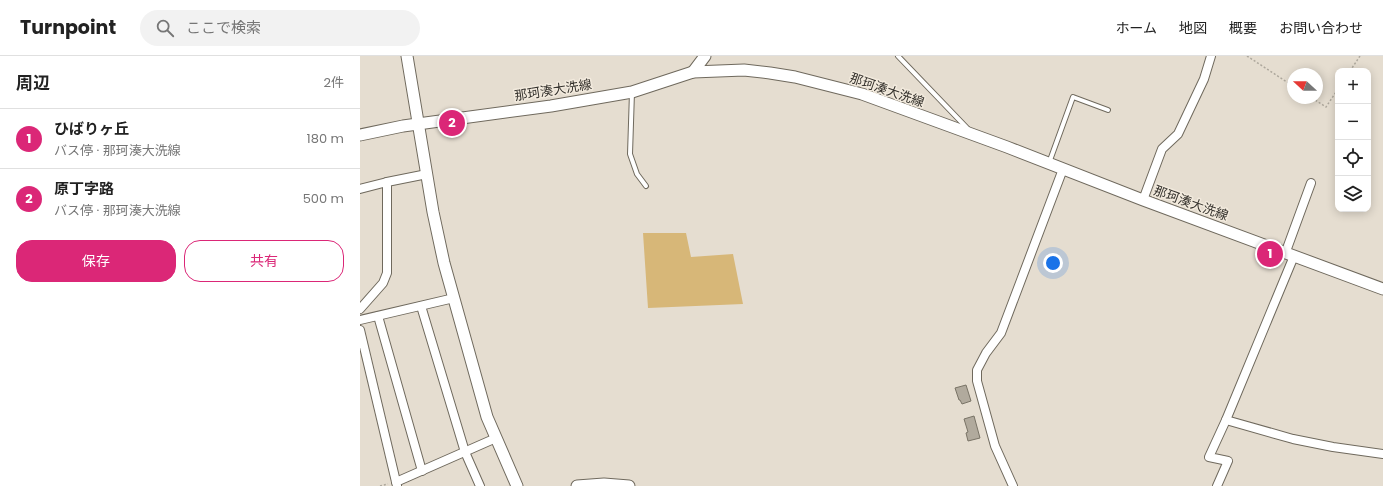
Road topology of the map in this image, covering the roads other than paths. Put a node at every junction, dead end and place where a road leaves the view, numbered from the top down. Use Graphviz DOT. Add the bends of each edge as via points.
graph roads {
  1 [pos="407,56"];
  2 [pos="705,56"];
  3 [pos="898,56"];
  4 [pos="1211,56"];
  5 [pos="693,72"];
  6 [pos="632,92"];
  7 [pos="1108,110"];
  8 [pos="419,123"];
  9 [pos="360,135"];
  10 [pos="974,135"];
  11 [pos="1048,163"];
  12 [pos="1063,169"];
  13 [pos="427,174"];
  14 [pos="388,182"];
  15 [pos="1310,183"];
  16 [pos="646,186"];
  17 [pos="360,189"];
  18 [pos="1143,200"];
  19 [pos="1290,255"];
  20 [pos="1383,289"];
  21 [pos="454,298"];
  22 [pos="421,306"];
  23 [pos="360,309"];
  24 [pos="378,316"];
  25 [pos="360,320"];
  26 [pos="360,330"];
  27 [pos="1226,420"];
  28 [pos="496,438"];
  29 [pos="465,452"];
  30 [pos="1383,454"];
  31 [pos="422,471"];
  32 [pos="397,484"];
  33 [pos="480,486"];
  34 [pos="517,486"];
  35 [pos="577,486"];
  36 [pos="630,486"];
  37 [pos="1013,486"];
  38 [pos="1217,486"];
  1 -- 8 [label="main road"];
  2 -- 5 [label="main road"];
  3 -- 10 [label="lane"];
  4 -- 18 [label="street" via="1204,79 1178,134 1162,149"];
  5 -- 6 [label="main road, 那珂湊大洗線"];
  5 -- 10 [label="main road, 那珂湊大洗線" via="744,70 795,78 862,94"];
  6 -- 8 [label="main road, 那珂湊大洗線" via="550,106"];
  6 -- 16 [label="lane" via="630,154 637,174"];
  7 -- 11 [label="lane" via="1074,97"];
  8 -- 9 [label="main road, 那珂湊大洗線"];
  8 -- 13 [label="main road"];
  10 -- 11 [label="main road, 那珂湊大洗線"];
  11 -- 12 [label="main road, 那珂湊大洗線"];
  12 -- 18 [label="main road, 那珂湊大洗線"];
  12 -- 37 [label="street" via="1001,333 977,370 995,446"];
  13 -- 14 [label="street"];
  13 -- 21 [label="main road" via="441,248"];
  14 -- 17 [label="street"];
  14 -- 23 [label="street" via="386,273 383,283"];
  15 -- 19 [label="street"];
  18 -- 19 [label="main road, 那珂湊大洗線"];
  19 -- 20 [label="main road, 那珂湊大洗線"];
  19 -- 27 [label="street"];
  21 -- 22 [label="street"];
  21 -- 28 [label="main road" via="487,417"];
  22 -- 24 [label="street"];
  22 -- 29 [label="street"];
  24 -- 25 [label="street"];
  24 -- 31 [label="street"];
  26 -- 32 [label="street"];
  27 -- 30 [label="street" via="1293,439"];
  27 -- 38 [label="street" via="1210,457 1228,462"];
  28 -- 29 [label="street"];
  28 -- 34 [label="main road"];
  29 -- 31 [label="street"];
  29 -- 33 [label="street"];
  31 -- 32 [label="street"];
  35 -- 36 [label="main road"];
}
